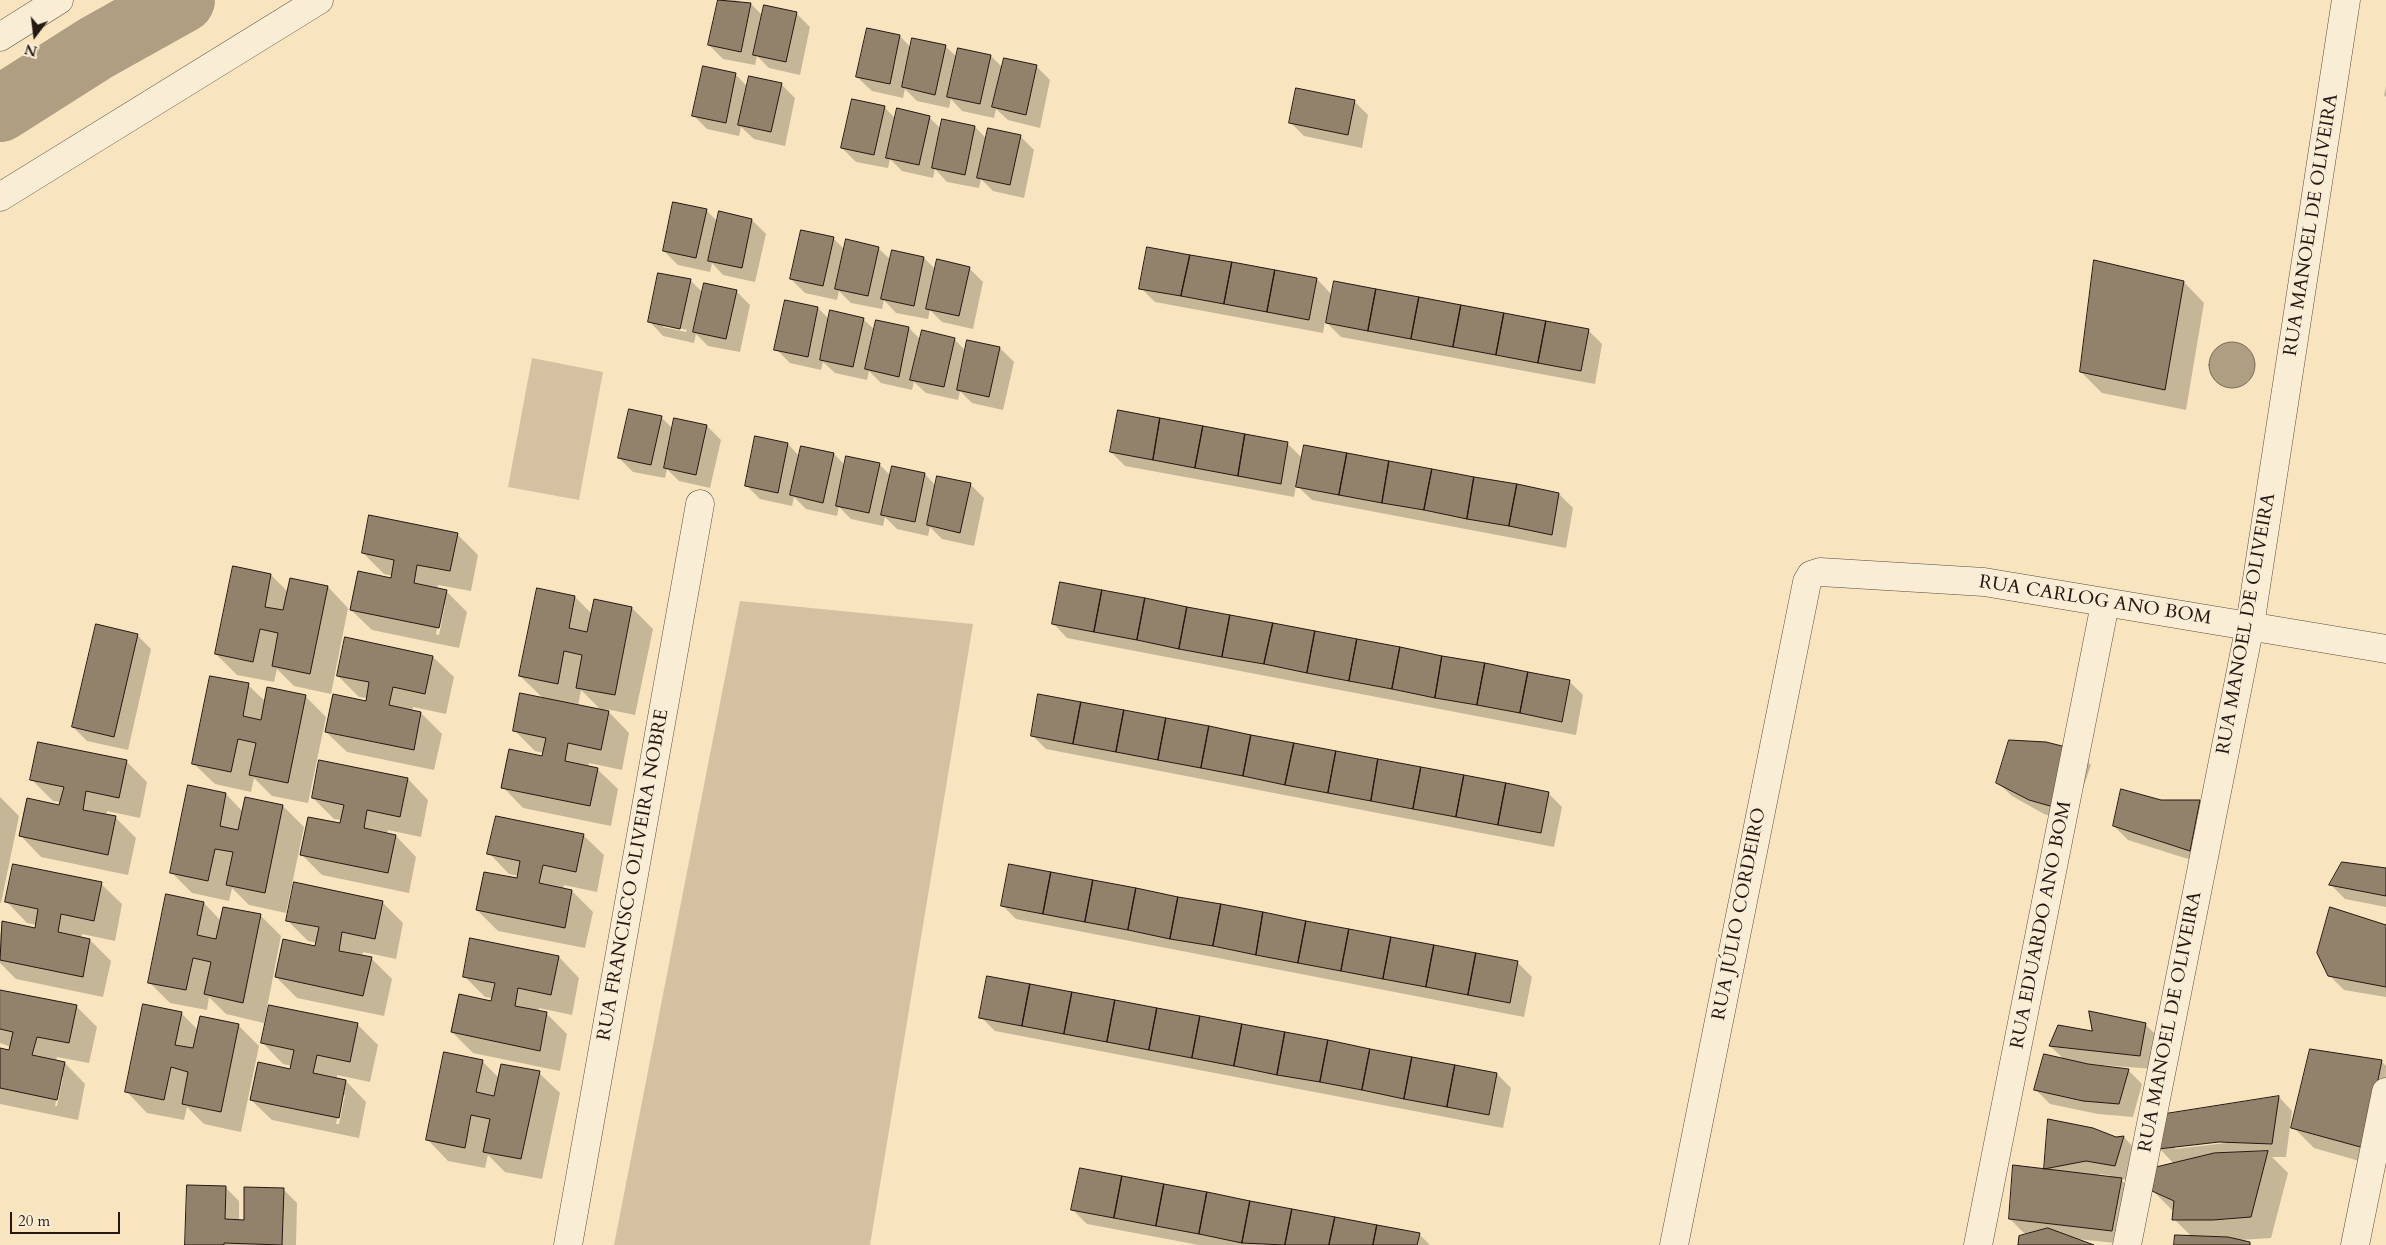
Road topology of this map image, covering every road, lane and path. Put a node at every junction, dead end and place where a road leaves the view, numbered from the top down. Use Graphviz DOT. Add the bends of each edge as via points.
graph roads {
  1 [pos="59,0"];
  2 [pos="318,0"];
  3 [pos="2346,0"];
  4 [pos="0,37"];
  5 [pos="0,196"];
  6 [pos="700,504"];
  7 [pos="1807,582"];
  8 [pos="2105,604"];
  9 [pos="2250,625"];
  10 [pos="2386,649"];
  11 [pos="2386,1092"];
  12 [pos="568,1245"];
  13 [pos="1674,1245"];
  14 [pos="1978,1245"];
  15 [pos="2127,1245"];
  16 [pos="2355,1245"];
  1 -- 4 [label="street"];
  2 -- 5 [label="street"];
  3 -- 9 [label="street, RUA MANOEL DE OLIVEIRA"];
  6 -- 12 [label="street, RUA FRANCISCO OLIVEIRA NOBRE"];
  7 -- 8 [label="street, RUA CARLOG ANO BOM" via="1810,575 1820,572 1984,582"];
  7 -- 13 [label="street, RUA JÚLIO CORDEIRO"];
  8 -- 9 [label="street, RUA CARLOG ANO BOM"];
  8 -- 14 [label="street, RUA EDUARDO ANO BOM"];
  9 -- 10 [label="street, RUA CARLOG ANO BOM"];
  9 -- 15 [label="street, RUA MANOEL DE OLIVEIRA"];
  11 -- 16 [label="street"];
}
